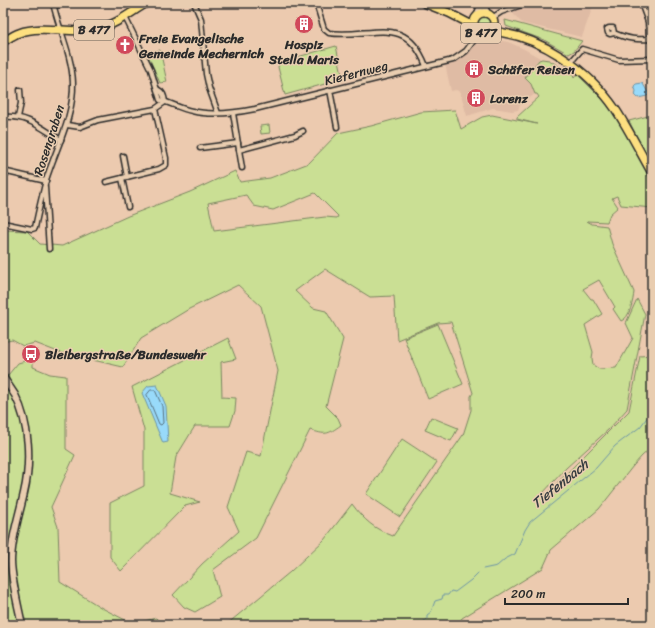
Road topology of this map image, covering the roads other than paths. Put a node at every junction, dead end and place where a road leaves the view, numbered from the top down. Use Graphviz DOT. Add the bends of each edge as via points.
graph roads {
  1 [pos="65,3"];
  2 [pos="147,3"];
  3 [pos="194,3"];
  4 [pos="316,3"];
  5 [pos="424,3"];
  6 [pos="482,3"];
  7 [pos="527,3"];
  8 [pos="641,3"];
  9 [pos="53,4"];
  10 [pos="449,13"];
  11 [pos="124,17"];
  12 [pos="477,17"];
  13 [pos="491,18"];
  14 [pos="474,26"];
  15 [pos="61,31"];
  16 [pos="490,31"];
  17 [pos="480,32"];
  18 [pos="614,32"];
  19 [pos="512,35"];
  20 [pos="650,39"];
  21 [pos="3,42"];
  22 [pos="652,59"];
  23 [pos="570,63"];
  24 [pos="426,66"];
  25 [pos="20,90"];
  26 [pos="330,90"];
  27 [pos="165,102"];
  28 [pos="155,109"];
  29 [pos="218,113"];
  30 [pos="233,113"];
  31 [pos="3,117"];
  32 [pos="18,117"];
  33 [pos="67,125"];
  34 [pos="337,127"];
  35 [pos="303,131"];
  36 [pos="60,140"];
  37 [pos="238,143"];
  38 [pos="200,148"];
  39 [pos="240,150"];
  40 [pos="123,156"];
  41 [pos="242,168"];
  42 [pos="3,172"];
  43 [pos="652,173"];
  44 [pos="127,177"];
  45 [pos="122,178"];
  46 [pos="106,182"];
  47 [pos="46,183"];
  48 [pos="128,207"];
  49 [pos="3,223"];
  50 [pos="49,249"];
  51 [pos="3,378"];
  52 [pos="22,625"];
  1 -- 9 [label="street"];
  2 -- 11 [label="main road, B 477"];
  3 -- 29 [label="street" via="200,19 209,88"];
  4 -- 24 [label="street" via="324,29 329,33 399,34 415,45"];
  5 -- 10 [label="main road, B 477"];
  6 -- 12 [label="street"];
  6 -- 13 [label="street"];
  7 -- 13 [label="street"];
  8 -- 20 [label="street" via="648,22"];
  9 -- 15 [label="street, Rosengraben"];
  10 -- 12 [label="main road, B 477" via="469,19"];
  10 -- 14 [label="main road, B 477"];
  11 -- 15 [label="main road, B 477" via="99,29 84,32"];
  11 -- 27 [label="street" via="151,70 160,100"];
  12 -- 13 [label="main road, B 477"];
  12 -- 14 [label="main road, B 477"];
  13 -- 16 [label="main road, B 477"];
  13 -- 19 [label="main road, B 477" via="500,29"];
  14 -- 17 [label="main road, B 477"];
  15 -- 21 [label="main road, B 477" via="26,31"];
  15 -- 33 [label="street, Rosengraben" via="71,64 73,82"];
  16 -- 17 [label="main road, B 477"];
  16 -- 19 [label="main road, B 477"];
  17 -- 24 [label="street, Kiefernweg" via="459,57"];
  18 -- 20 [label="street" via="636,40"];
  19 -- 23 [label="main road, B 477" via="538,44"];
  22 -- 23 [label="street" via="619,60 582,48"];
  23 -- 43 [label="main road, B 477" via="589,78 609,100"];
  24 -- 26 [label="street, Kiefernweg"];
  25 -- 32 [label="street"];
  26 -- 30 [label="street, Kiefernweg"];
  26 -- 34 [label="street"];
  27 -- 28 [label="street"];
  27 -- 29 [label="street, Kiefernweg" via="193,112"];
  28 -- 33 [label="street" via="104,118 80,127"];
  28 -- 44 [label="street" via="166,165"];
  29 -- 30 [label="street, Kiefernweg"];
  30 -- 37 [label="street"];
  31 -- 32 [label="street"];
  32 -- 36 [label="street" via="29,120"];
  33 -- 36 [label="street, Rosengraben"];
  35 -- 39 [label="street"];
  36 -- 47 [label="street, Rosengraben"];
  37 -- 38 [label="street"];
  37 -- 39 [label="street"];
  39 -- 41 [label="street"];
  40 -- 44 [label="street"];
  42 -- 47 [label="street"];
  44 -- 45 [label="street"];
  45 -- 46 [label="street"];
  45 -- 48 [label="street"];
  47 -- 49 [label="street, Rosengraben" via="35,228"];
  47 -- 50 [label="street, Rosengraben"];
  51 -- 52 [label="street" via="15,396 28,444 25,491 13,540 11,562"];
}
